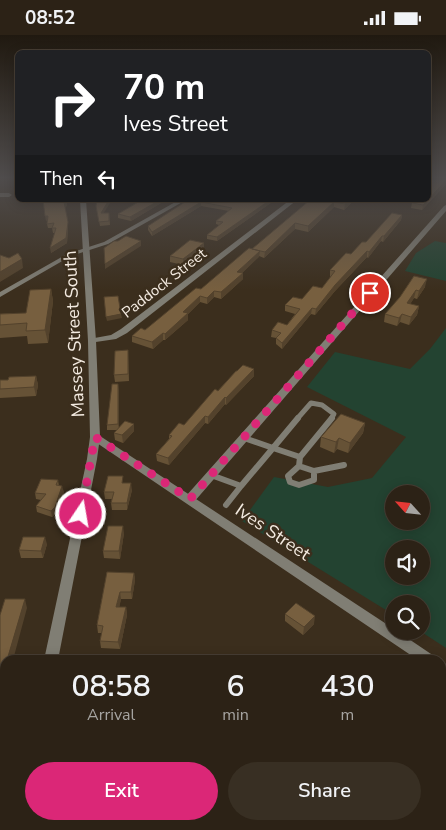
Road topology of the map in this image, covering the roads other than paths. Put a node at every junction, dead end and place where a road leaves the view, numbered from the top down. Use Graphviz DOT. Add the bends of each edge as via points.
graph roads {
  1 [pos="84,216"];
  2 [pos="154,216"];
  3 [pos="273,216"];
  4 [pos="438,216"];
  5 [pos="86,249"];
  6 [pos="0,295"];
  7 [pos="92,341"];
  8 [pos="95,437"];
  9 [pos="244,437"];
  10 [pos="273,448"];
  11 [pos="300,457"];
  12 [pos="344,465"];
  13 [pos="299,466"];
  14 [pos="314,471"];
  15 [pos="211,475"];
  16 [pos="241,486"];
  17 [pos="190,499"];
  18 [pos="226,505"];
  19 [pos="52,655"];
  20 [pos="422,655"];
  1 -- 5 [label="street, Massey Street South"];
  2 -- 5 [label="street" via="106,243"];
  3 -- 7 [label="street, Paddock Street" via="124,331"];
  4 -- 9 [label="street"];
  5 -- 6 [label="street" via="69,255"];
  5 -- 7 [label="street, Massey Street South"];
  7 -- 8 [label="street, Massey Street South"];
  8 -- 17 [label="street, Ives Street"];
  8 -- 19 [label="street, Massey Street South"];
  9 -- 10 [label="lane"];
  9 -- 15 [label="street"];
  10 -- 11 [label="lane"];
  10 -- 11 [label="lane" via="311,403 322,405 334,413"];
  10 -- 16 [label="lane"];
  11 -- 13 [label="lane"];
  12 -- 14 [label="lane"];
  13 -- 14 [label="lane"];
  13 -- 14 [label="lane" via="288,476 296,485 314,480"];
  15 -- 16 [label="lane"];
  15 -- 17 [label="street"];
  16 -- 18 [label="lane"];
  17 -- 20 [label="street, Ives Street"];
}
